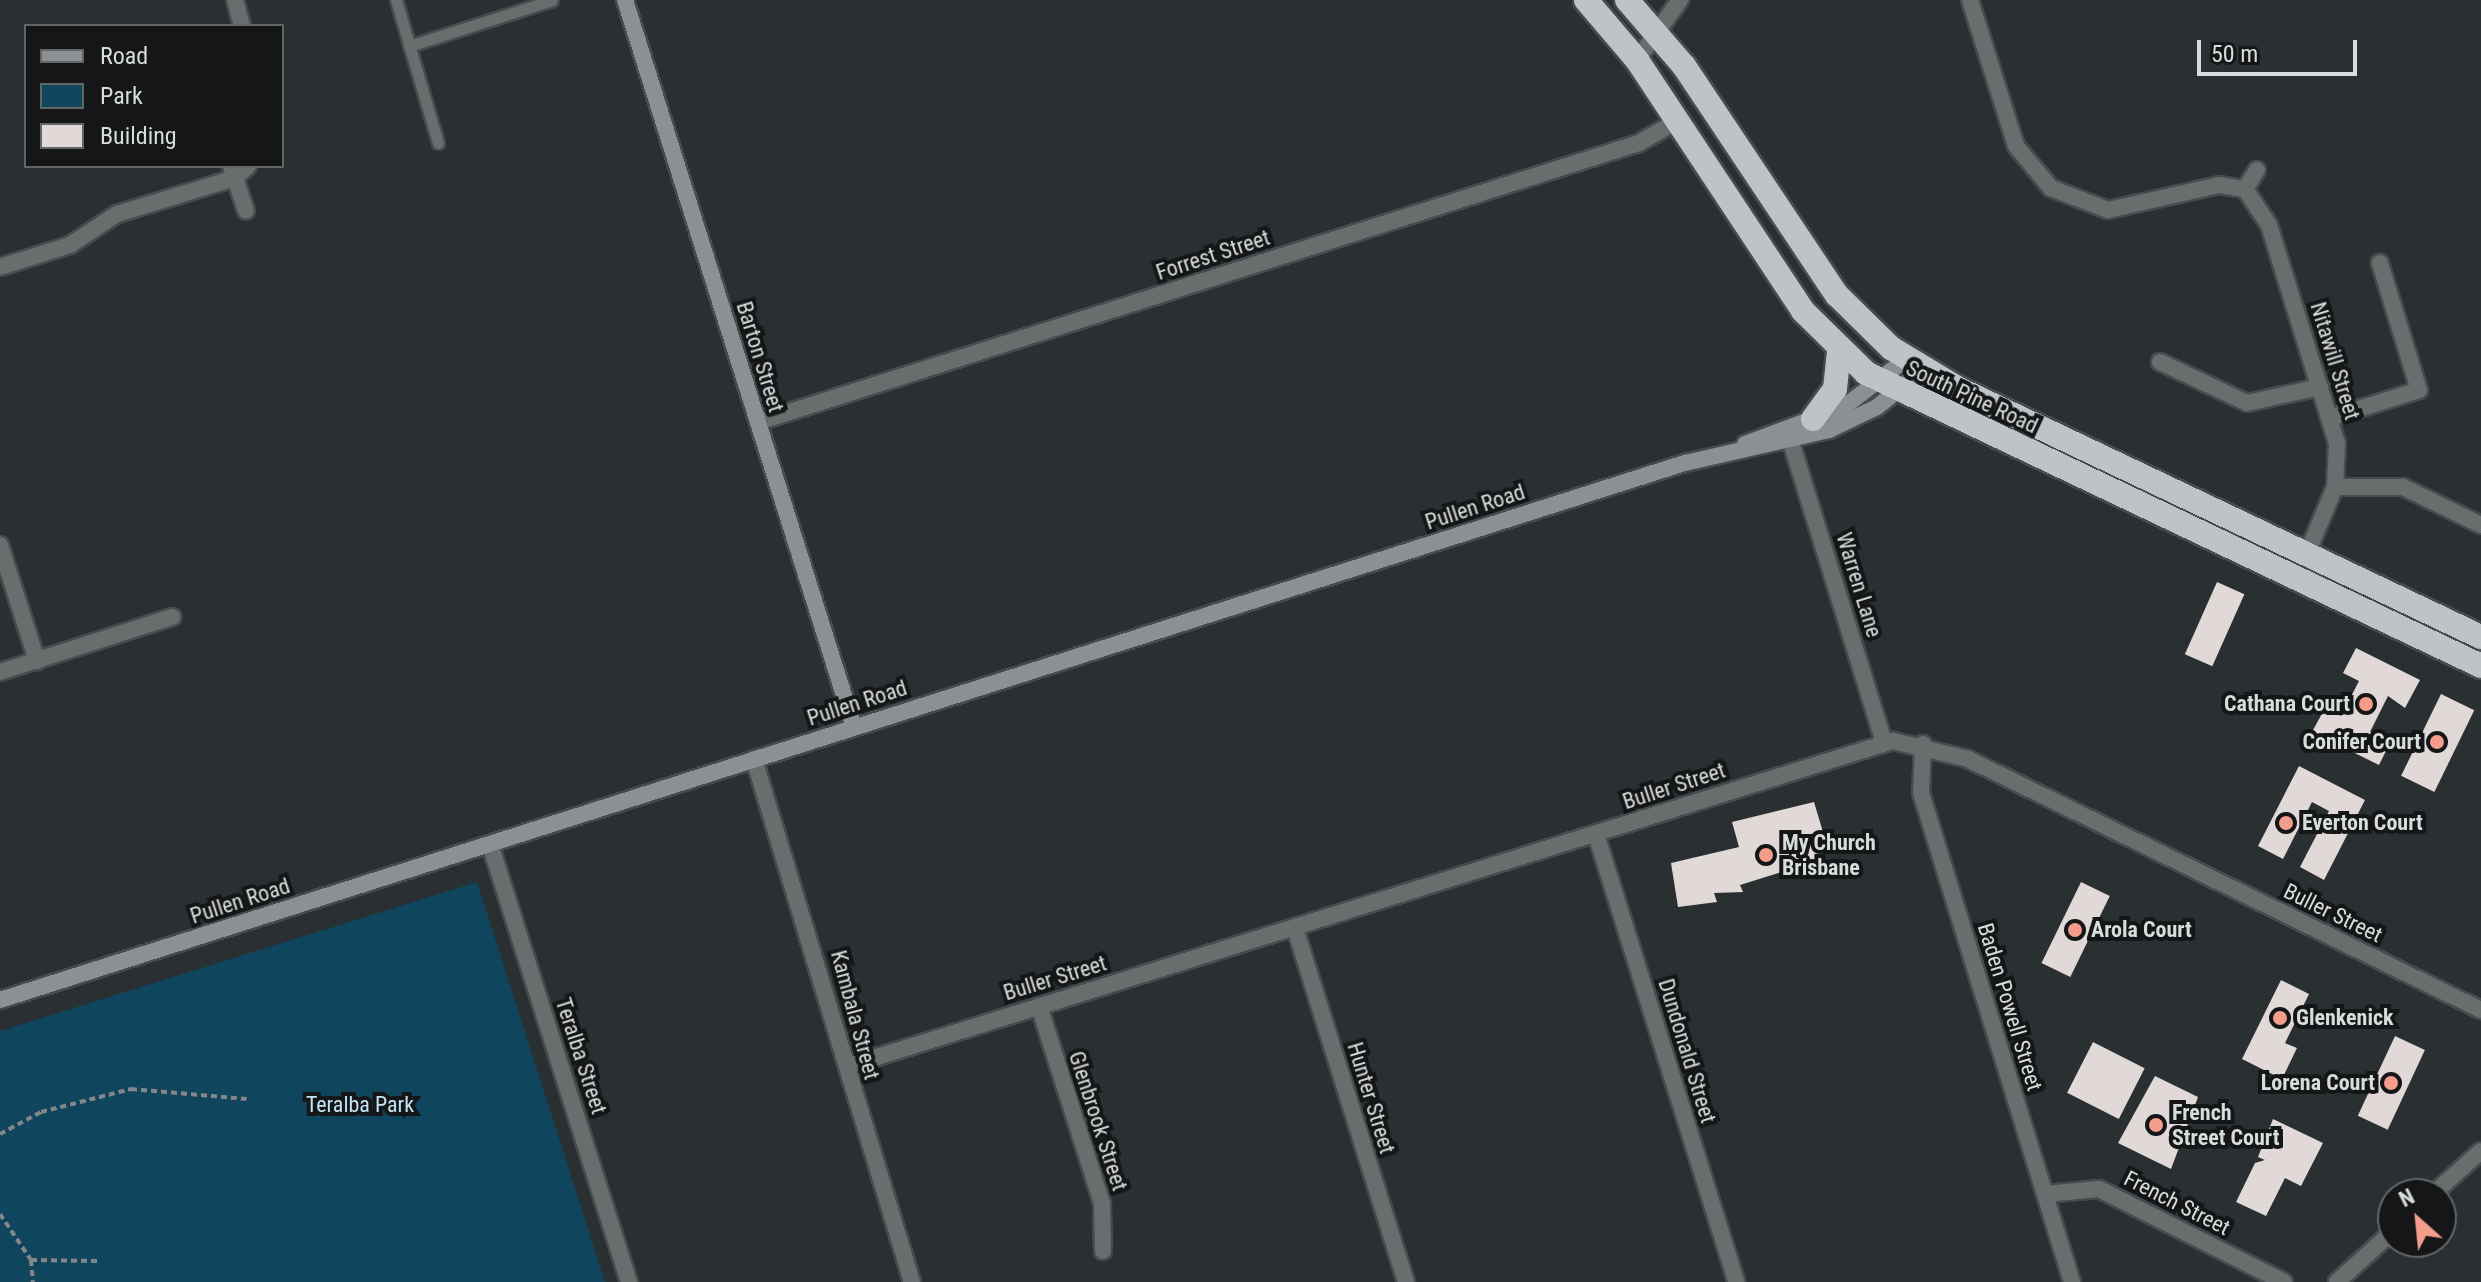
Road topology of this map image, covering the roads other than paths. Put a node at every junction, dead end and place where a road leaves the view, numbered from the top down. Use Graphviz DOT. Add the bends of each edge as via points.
graph roads {
  1 [pos="235,0"];
  2 [pos="396,0"];
  3 [pos="552,0"];
  4 [pos="625,0"];
  5 [pos="1586,0"];
  6 [pos="1627,0"];
  7 [pos="1680,0"];
  8 [pos="1970,0"];
  9 [pos="241,24"];
  10 [pos="1657,31"];
  11 [pos="409,46"];
  12 [pos="1637,60"];
  13 [pos="1677,121"];
  14 [pos="438,143"];
  15 [pos="2257,170"];
  16 [pos="233,172"];
  17 [pos="2245,189"];
  18 [pos="246,211"];
  19 [pos="2380,263"];
  20 [pos="0,267"];
  21 [pos="1839,351"];
  22 [pos="2160,362"];
  23 [pos="1914,365"];
  24 [pos="1888,387"];
  25 [pos="2320,387"];
  26 [pos="2330,418"];
  27 [pos="1813,419"];
  28 [pos="758,422"];
  29 [pos="1791,442"];
  30 [pos="1729,451"];
  31 [pos="2335,487"];
  32 [pos="2481,525"];
  33 [pos="0,545"];
  34 [pos="2308,551"];
  35 [pos="172,617"];
  36 [pos="2481,637"];
  37 [pos="37,661"];
  38 [pos="2481,666"];
  39 [pos="0,672"];
  40 [pos="854,727"];
  41 [pos="1884,742"];
  42 [pos="1923,744"];
  43 [pos="754,759"];
  44 [pos="1596,834"];
  45 [pos="490,844"];
  46 [pos="1295,928"];
  47 [pos="0,1000"];
  48 [pos="1039,1006"];
  49 [pos="2481,1010"];
  50 [pos="848,1066"];
  51 [pos="2481,1151"];
  52 [pos="2451,1178"];
  53 [pos="2045,1194"];
  54 [pos="2377,1246"];
  55 [pos="1103,1251"];
  56 [pos="629,1282"];
  57 [pos="912,1282"];
  58 [pos="1406,1282"];
  59 [pos="1736,1282"];
  60 [pos="2072,1282"];
  61 [pos="2284,1282"];
  62 [pos="2337,1282"];
  1 -- 9 [label="street"];
  2 -- 11 [label="lane"];
  3 -- 11 [label="lane"];
  4 -- 28 [label="street, Barton Street"];
  5 -- 12 [label="highway, South Pine Road"];
  6 -- 10 [label="highway, South Pine Road"];
  7 -- 10 [label="street"];
  8 -- 17 [label="street" via="2016,146 2051,188 2108,210 2219,185"];
  10 -- 12 [label="street"];
  10 -- 23 [label="highway, South Pine Road" via="1837,295"];
  11 -- 14 [label="lane"];
  12 -- 13 [label="highway, South Pine Road"];
  13 -- 21 [label="highway, South Pine Road" via="1803,311"];
  13 -- 28 [label="street, Forrest Street" via="1639,143"];
  15 -- 17 [label="street"];
  16 -- 18 [label="street"];
  16 -- 20 [label="street" via="117,214 70,245"];
  17 -- 25 [label="street, Nitawill Street" via="2269,225"];
  19 -- 26 [label="street" via="2419,390"];
  21 -- 24 [label="highway, South Pine Road"];
  21 -- 27 [label="highway" via="1835,389"];
  22 -- 25 [label="street" via="2247,403"];
  23 -- 24 [label="street, Pullen Road"];
  23 -- 34 [label="highway, South Pine Road"];
  24 -- 27 [label="street, Pullen Road"];
  24 -- 29 [label="street, Pullen Road" via="1844,424"];
  24 -- 38 [label="highway, South Pine Road" via="2302,575"];
  25 -- 26 [label="street, Nitawill Street"];
  26 -- 31 [label="street, Nitawill Street" via="2338,454"];
  27 -- 30 [label="street, Pullen Road"];
  28 -- 40 [label="street, Barton Street"];
  29 -- 30 [label="street, Pullen Road"];
  29 -- 41 [label="street, Warren Lane"];
  30 -- 40 [label="street, Pullen Road"];
  31 -- 32 [label="street" via="2403,487"];
  31 -- 34 [label="street, Nitawill Street"];
  33 -- 37 [label="street"];
  34 -- 36 [label="highway, South Pine Road"];
  35 -- 37 [label="street"];
  37 -- 39 [label="street"];
  40 -- 43 [label="street, Pullen Road"];
  41 -- 42 [label="street, Buller Street"];
  41 -- 44 [label="street, Buller Street"];
  42 -- 49 [label="street, Buller Street" via="1992,770"];
  42 -- 53 [label="street, Baden Powell Street" via="1921,793"];
  43 -- 45 [label="street, Pullen Road"];
  43 -- 50 [label="street, Kambala Street"];
  44 -- 46 [label="street, Buller Street"];
  44 -- 59 [label="street, Dundonald Street"];
  45 -- 47 [label="street, Pullen Road"];
  45 -- 56 [label="street, Teralba Street"];
  46 -- 48 [label="street, Buller Street"];
  46 -- 58 [label="street, Hunter Street"];
  48 -- 50 [label="street, Buller Street"];
  48 -- 55 [label="street, Glenbrook Street" via="1102,1204"];
  50 -- 57 [label="street, Kambala Street"];
  51 -- 52 [label="street"];
  53 -- 60 [label="street, Baden Powell Street"];
  53 -- 61 [label="street, French Street" via="2099,1189"];
  54 -- 62 [label="street"];
}
